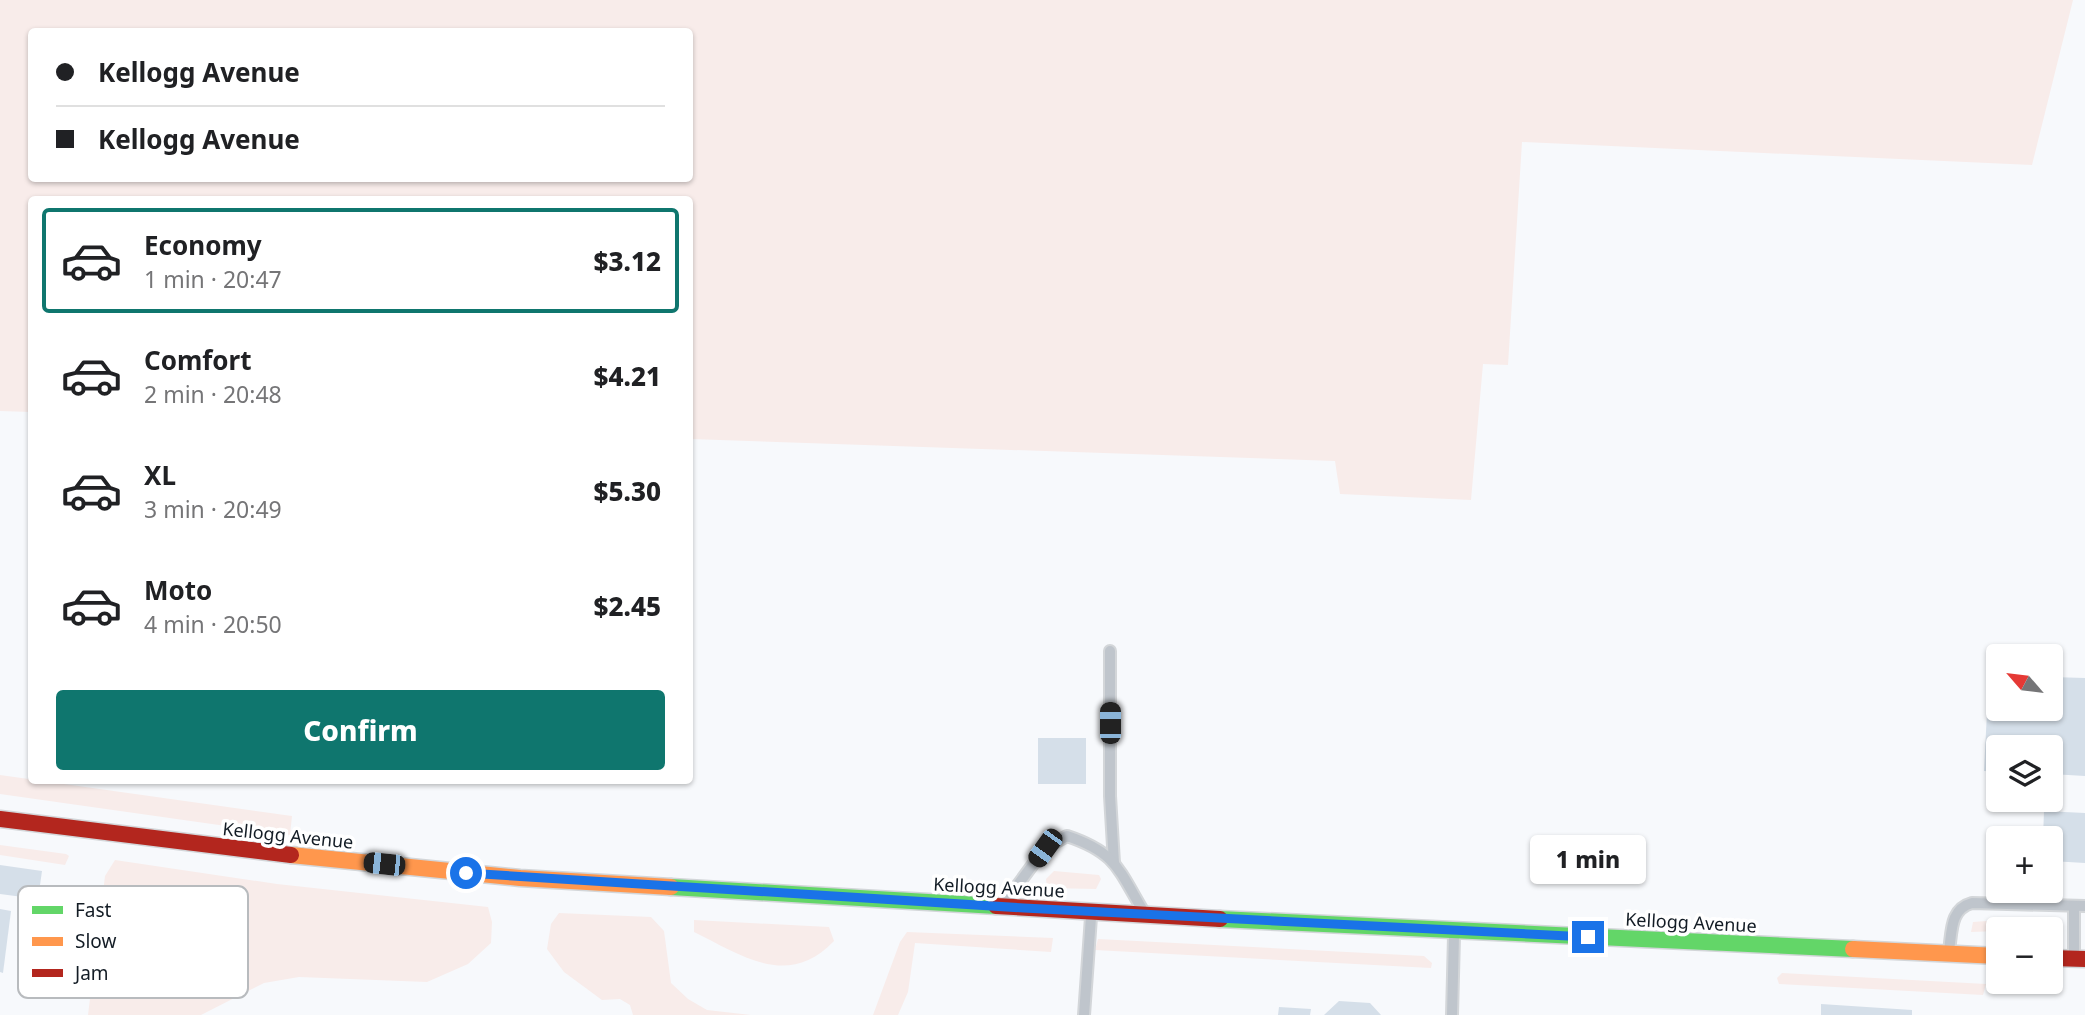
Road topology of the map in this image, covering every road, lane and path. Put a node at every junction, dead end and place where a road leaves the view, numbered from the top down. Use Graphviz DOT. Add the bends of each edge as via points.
graph roads {
  1 [pos="1111,651"];
  2 [pos="0,819"];
  3 [pos="1114,863"];
  4 [pos="2080,906"];
  5 [pos="1001,907"];
  6 [pos="1091,912"];
  7 [pos="1145,915"];
  8 [pos="1454,930"];
  9 [pos="1949,953"];
  10 [pos="1986,955"];
  11 [pos="2079,959"];
  12 [pos="1084,1015"];
  13 [pos="1452,1015"];
  1 -- 3 [label="lane"];
  2 -- 5 [label="main road, Kellogg Avenue" via="520,878"];
  3 -- 5 [label="lane" via="1095,845 1067,836 1045,848"];
  3 -- 7 [label="lane"];
  4 -- 9 [label="lane" via="1962,906 1955,913"];
  4 -- 11 [label="lane"];
  5 -- 6 [label="main road, Kellogg Avenue"];
  6 -- 7 [label="main road, Kellogg Avenue"];
  6 -- 12 [label="lane"];
  7 -- 8 [label="main road, Kellogg Avenue"];
  8 -- 9 [label="main road, Kellogg Avenue"];
  8 -- 13 [label="lane"];
  9 -- 10 [label="main road, Kellogg Avenue"];
}
